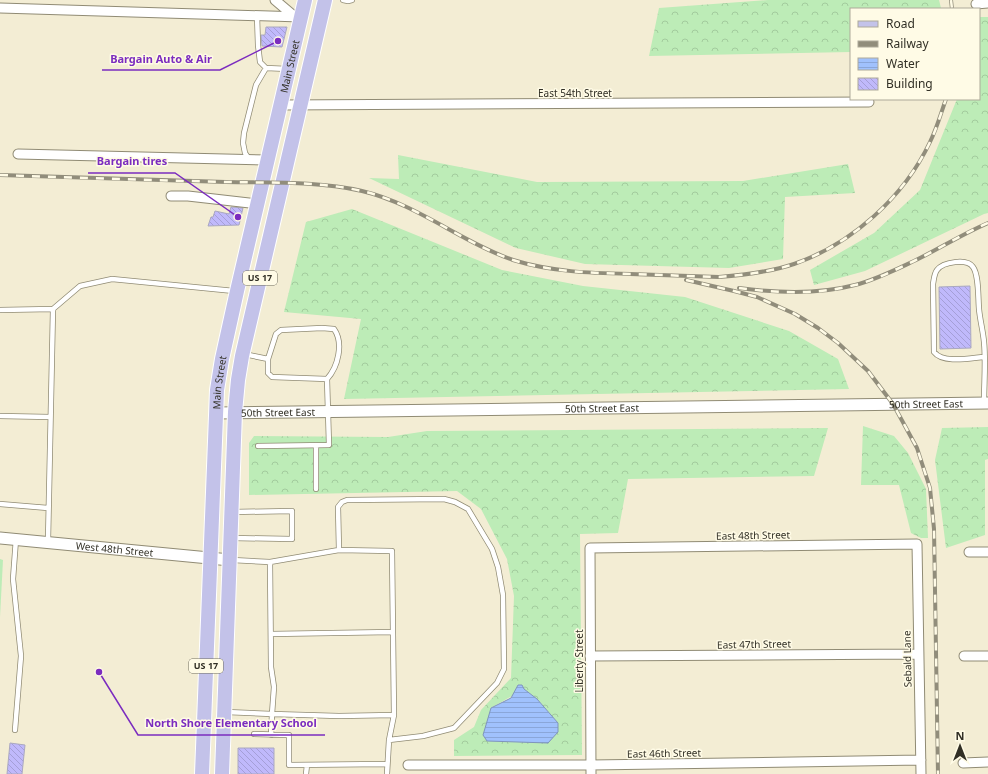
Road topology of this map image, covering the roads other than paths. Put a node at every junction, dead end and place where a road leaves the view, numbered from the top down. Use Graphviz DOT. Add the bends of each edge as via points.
graph roads {
  1 [pos="275,0"];
  2 [pos="305,0"];
  3 [pos="325,0"];
  4 [pos="343,0"];
  5 [pos="352,0"];
  6 [pos="976,4"];
  7 [pos="988,4"];
  8 [pos="0,8"];
  9 [pos="257,16"];
  10 [pos="298,17"];
  11 [pos="266,68"];
  12 [pos="289,69"];
  13 [pos="869,102"];
  14 [pos="301,105"];
  15 [pos="281,106"];
  16 [pos="18,154"];
  17 [pos="249,159"];
  18 [pos="268,160"];
  19 [pos="171,196"];
  20 [pos="258,204"];
  21 [pos="237,291"];
  22 [pos="53,309"];
  23 [pos="0,310"];
  24 [pos="243,354"];
  25 [pos="984,357"];
  26 [pos="268,359"];
  27 [pos="327,379"];
  28 [pos="986,403"];
  29 [pos="327,411"];
  30 [pos="235,412"];
  31 [pos="216,413"];
  32 [pos="0,416"];
  33 [pos="50,417"];
  34 [pos="316,445"];
  35 [pos="258,446"];
  36 [pos="316,489"];
  37 [pos="0,504"];
  38 [pos="48,508"];
  39 [pos="232,512"];
  40 [pos="0,538"];
  41 [pos="231,538"];
  42 [pos="16,539"];
  43 [pos="48,542"];
  44 [pos="917,544"];
  45 [pos="590,548"];
  46 [pos="339,550"];
  47 [pos="969,552"];
  48 [pos="988,552"];
  49 [pos="211,558"];
  50 [pos="230,560"];
  51 [pos="270,562"];
  52 [pos="393,632"];
  53 [pos="271,634"];
  54 [pos="918,654"];
  55 [pos="590,656"];
  56 [pos="964,656"];
  57 [pos="988,656"];
  58 [pos="224,712"];
  59 [pos="272,714"];
  60 [pos="394,715"];
  61 [pos="15,730"];
  62 [pos="254,734"];
  63 [pos="271,734"];
  64 [pos="389,740"];
  65 [pos="921,760"];
  66 [pos="988,762"];
  67 [pos="963,763"];
  68 [pos="387,764"];
  69 [pos="307,765"];
  70 [pos="408,765"];
  71 [pos="591,769"];
  72 [pos="202,774"];
  73 [pos="222,774"];
  74 [pos="306,774"];
  75 [pos="387,774"];
  76 [pos="921,774"];
  1 -- 10 [label="street"];
  2 -- 10 [label="main road, Main Street / US 17"];
  3 -- 14 [label="main road, Main Street / US 17"];
  4 -- 5 [label="lane"];
  6 -- 7 [label="street"];
  8 -- 9 [label="street"];
  9 -- 10 [label="street"];
  9 -- 11 [label="lane" via="260,62"];
  10 -- 12 [label="main road, Main Street / US 17"];
  11 -- 12 [label="lane"];
  11 -- 17 [label="lane" via="256,84 244,132 243,143"];
  12 -- 15 [label="main road, Main Street / US 17"];
  13 -- 14 [label="street, East 54th Street"];
  14 -- 15 [label="street, East 54th Street"];
  14 -- 24 [label="main road, Main Street / US 17"];
  15 -- 18 [label="main road, Main Street / US 17"];
  16 -- 17 [label="street"];
  17 -- 18 [label="street"];
  18 -- 20 [label="main road, Main Street / US 17"];
  19 -- 20 [label="street"];
  20 -- 21 [label="main road, Main Street / US 17"];
  21 -- 22 [label="lane" via="112,279 80,286"];
  21 -- 31 [label="main road, Main Street / US 17" via="222,359"];
  22 -- 23 [label="lane"];
  22 -- 33 [label="lane"];
  24 -- 26 [label="lane"];
  24 -- 30 [label="main road, Main Street / US 17"];
  25 -- 25 [label="lane" via="976,274 973,267 964,262 944,264 934,275 934,352 948,359"];
  25 -- 28 [label="lane"];
  26 -- 27 [label="lane" via="268,373 272,377"];
  26 -- 27 [label="lane" via="276,334 281,330 334,329 338,334 339,356 333,372"];
  27 -- 29 [label="lane"];
  28 -- 29 [label="street, 50th Street East"];
  29 -- 30 [label="street, 50th Street East"];
  29 -- 34 [label="lane" via="329,445"];
  30 -- 31 [label="street, 50th Street East"];
  30 -- 39 [label="main road, Main Street / US 17"];
  31 -- 49 [label="main road, Main Street / US 17"];
  32 -- 33 [label="lane"];
  33 -- 38 [label="lane"];
  34 -- 35 [label="lane"];
  34 -- 36 [label="lane"];
  37 -- 38 [label="lane"];
  38 -- 43 [label="lane"];
  39 -- 41 [label="main road, Main Street / US 17"];
  39 -- 41 [label="lane" via="292,511 292,539"];
  40 -- 42 [label="street, West 48th Street"];
  41 -- 50 [label="main road, Main Street / US 17"];
  42 -- 43 [label="street, West 48th Street"];
  42 -- 61 [label="lane" via="13,579 21,656"];
  43 -- 49 [label="street, West 48th Street"];
  44 -- 45 [label="street, East 48th Street"];
  44 -- 54 [label="street, Sebald Lane"];
  45 -- 55 [label="street, Liberty Street"];
  46 -- 51 [label="lane"];
  46 -- 52 [label="lane" via="392,551"];
  46 -- 64 [label="lane" via="338,506 342,502 444,499 468,509 492,549 498,567 503,595 504,669 497,684 454,728 423,736"];
  47 -- 48 [label="street"];
  49 -- 50 [label="street, West 48th Street"];
  49 -- 72 [label="main road, Main Street / US 17"];
  50 -- 51 [label="lane"];
  50 -- 58 [label="main road, Main Street / US 17"];
  51 -- 53 [label="lane"];
  52 -- 53 [label="lane"];
  52 -- 60 [label="lane"];
  53 -- 59 [label="lane" via="274,687"];
  54 -- 55 [label="street, East 47th Street"];
  54 -- 65 [label="street, Sebald Lane"];
  55 -- 71 [label="street, Liberty Street"];
  56 -- 57 [label="street"];
  58 -- 59 [label="lane"];
  58 -- 73 [label="main road, Main Street / US 17"];
  59 -- 60 [label="lane"];
  59 -- 63 [label="lane"];
  60 -- 64 [label="lane"];
  62 -- 63 [label="lane"];
  63 -- 69 [label="lane" via="289,735 289,765"];
  64 -- 68 [label="lane"];
  65 -- 71 [label="street, East 46th Street"];
  65 -- 76 [label="street, Sebald Lane"];
  66 -- 67 [label="street"];
  68 -- 69 [label="lane"];
  68 -- 75 [label="lane"];
  69 -- 74 [label="lane"];
  70 -- 71 [label="street, East 46th Street"];
}
